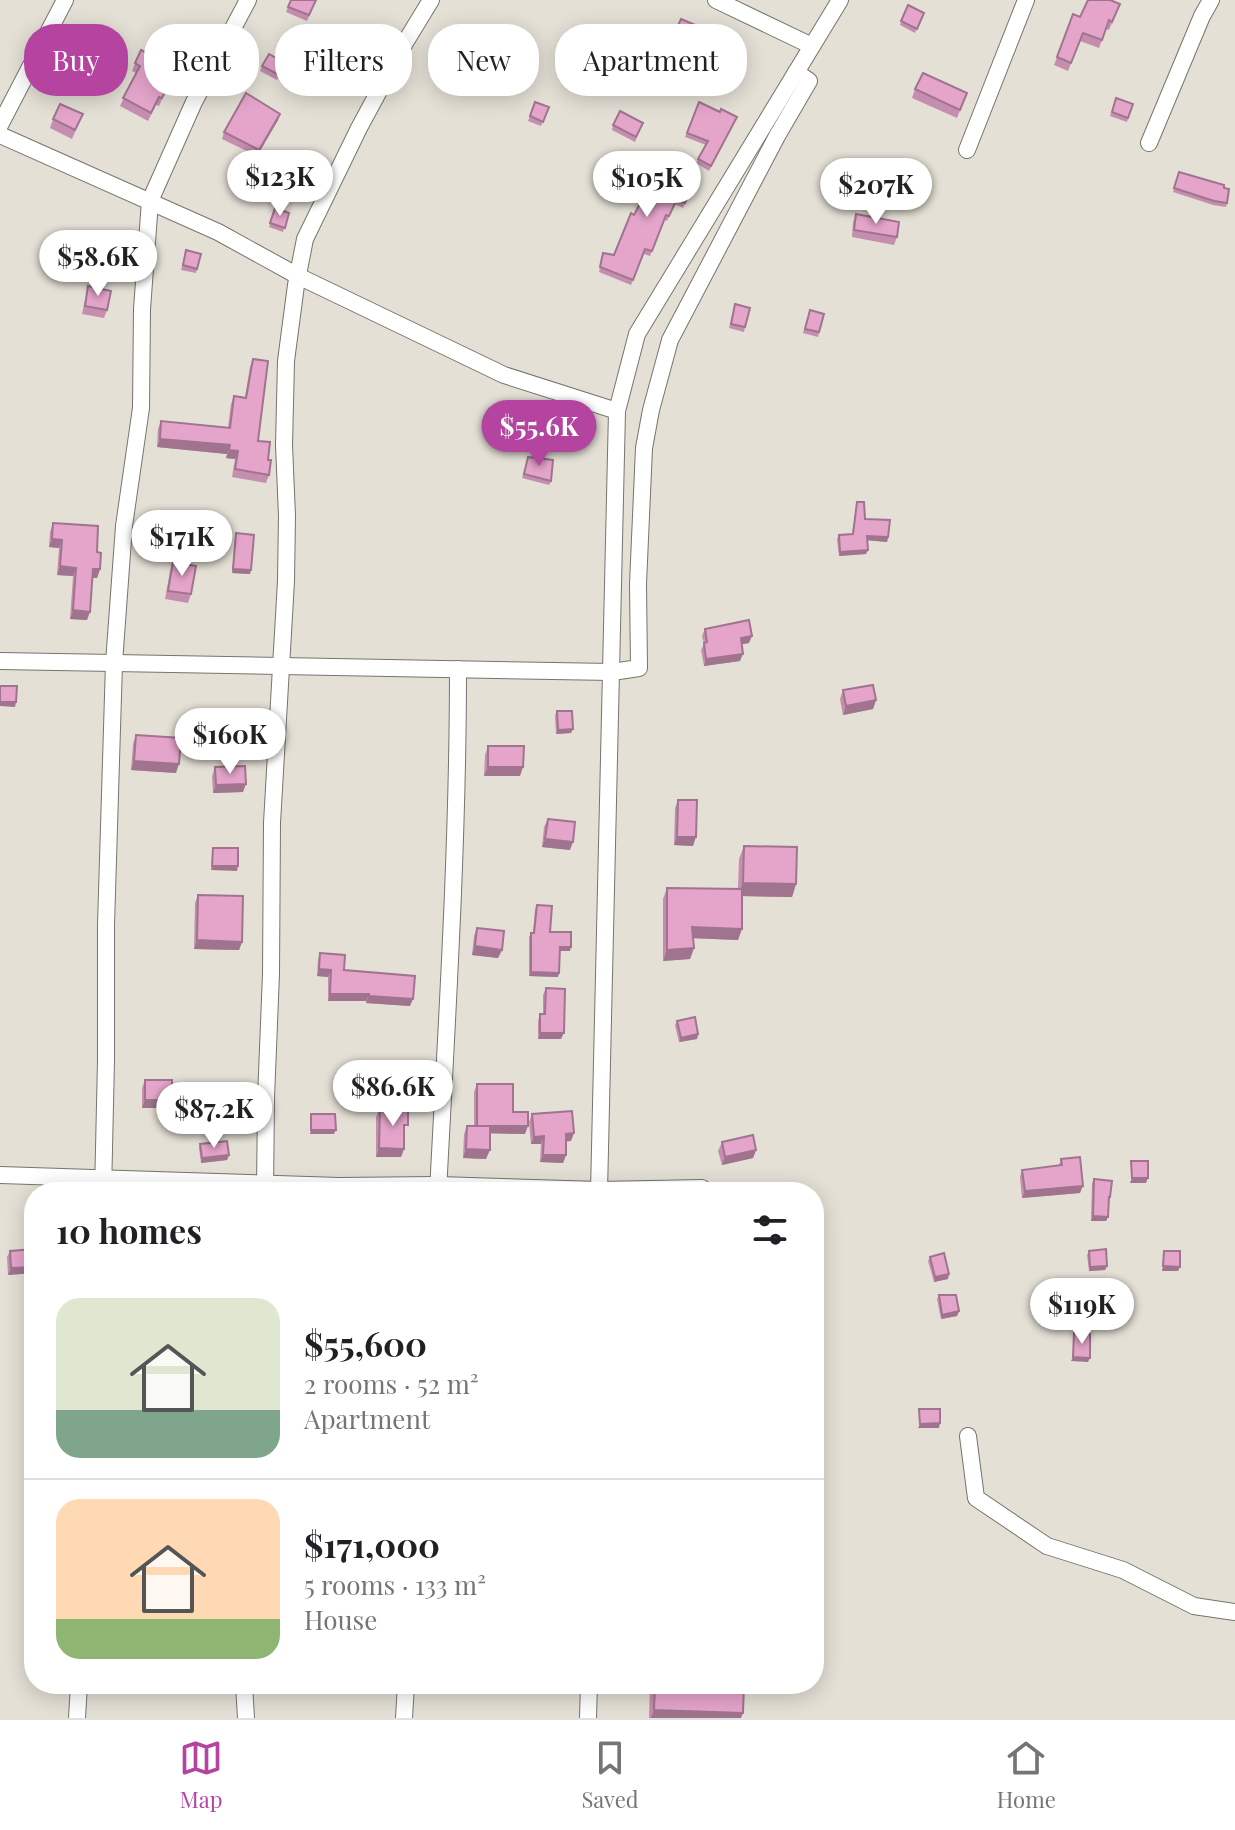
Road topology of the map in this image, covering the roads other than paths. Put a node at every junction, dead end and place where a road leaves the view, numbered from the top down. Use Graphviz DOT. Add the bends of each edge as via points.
graph roads {
  1 [pos="65,0"];
  2 [pos="248,0"];
  3 [pos="431,0"];
  4 [pos="716,0"];
  5 [pos="840,0"];
  6 [pos="1026,0"];
  7 [pos="1211,0"];
  8 [pos="812,46"];
  9 [pos="796,72"];
  10 [pos="0,125"];
  11 [pos="0,135"];
  12 [pos="1149,143"];
  13 [pos="967,150"];
  14 [pos="150,201"];
  15 [pos="298,276"];
  16 [pos="617,411"];
  17 [pos="0,661"];
  18 [pos="114,663"];
  19 [pos="282,666"];
  20 [pos="458,669"];
  21 [pos="612,672"];
  22 [pos="0,1175"];
  23 [pos="66,1182"];
  24 [pos="104,1182"];
  25 [pos="265,1182"];
  26 [pos="438,1182"];
  27 [pos="599,1182"];
  28 [pos="968,1436"];
  29 [pos="1235,1612"];
  30 [pos="78,1694"];
  31 [pos="245,1694"];
  32 [pos="405,1694"];
  33 [pos="589,1694"];
  34 [pos="77,1718"];
  35 [pos="246,1718"];
  36 [pos="404,1718"];
  37 [pos="588,1718"];
  1 -- 10 [label="street"];
  2 -- 14 [label="street"];
  3 -- 15 [label="street" via="305,239"];
  4 -- 8 [label="street"];
  5 -- 8 [label="street"];
  6 -- 13 [label="street"];
  7 -- 12 [label="street"];
  8 -- 9 [label="street"];
  9 -- 16 [label="street" via="637,334"];
  9 -- 21 [label="street" via="809,81 670,340 644,448 639,668"];
  11 -- 14 [label="street"];
  14 -- 15 [label="street"];
  14 -- 18 [label="street" via="141,408 124,526"];
  15 -- 16 [label="street" via="504,375"];
  15 -- 19 [label="street" via="286,361"];
  16 -- 21 [label="street"];
  17 -- 18 [label="street"];
  18 -- 19 [label="street"];
  18 -- 24 [label="street"];
  19 -- 20 [label="street"];
  19 -- 25 [label="street" via="272,823"];
  20 -- 21 [label="street"];
  20 -- 26 [label="street"];
  21 -- 27 [label="street"];
  22 -- 23 [label="street"];
  28 -- 29 [label="street" via="976,1498 1047,1546 1123,1570 1194,1606"];
  30 -- 34 [label="street"];
  31 -- 35 [label="street"];
  32 -- 36 [label="street"];
  33 -- 37 [label="street"];
}
